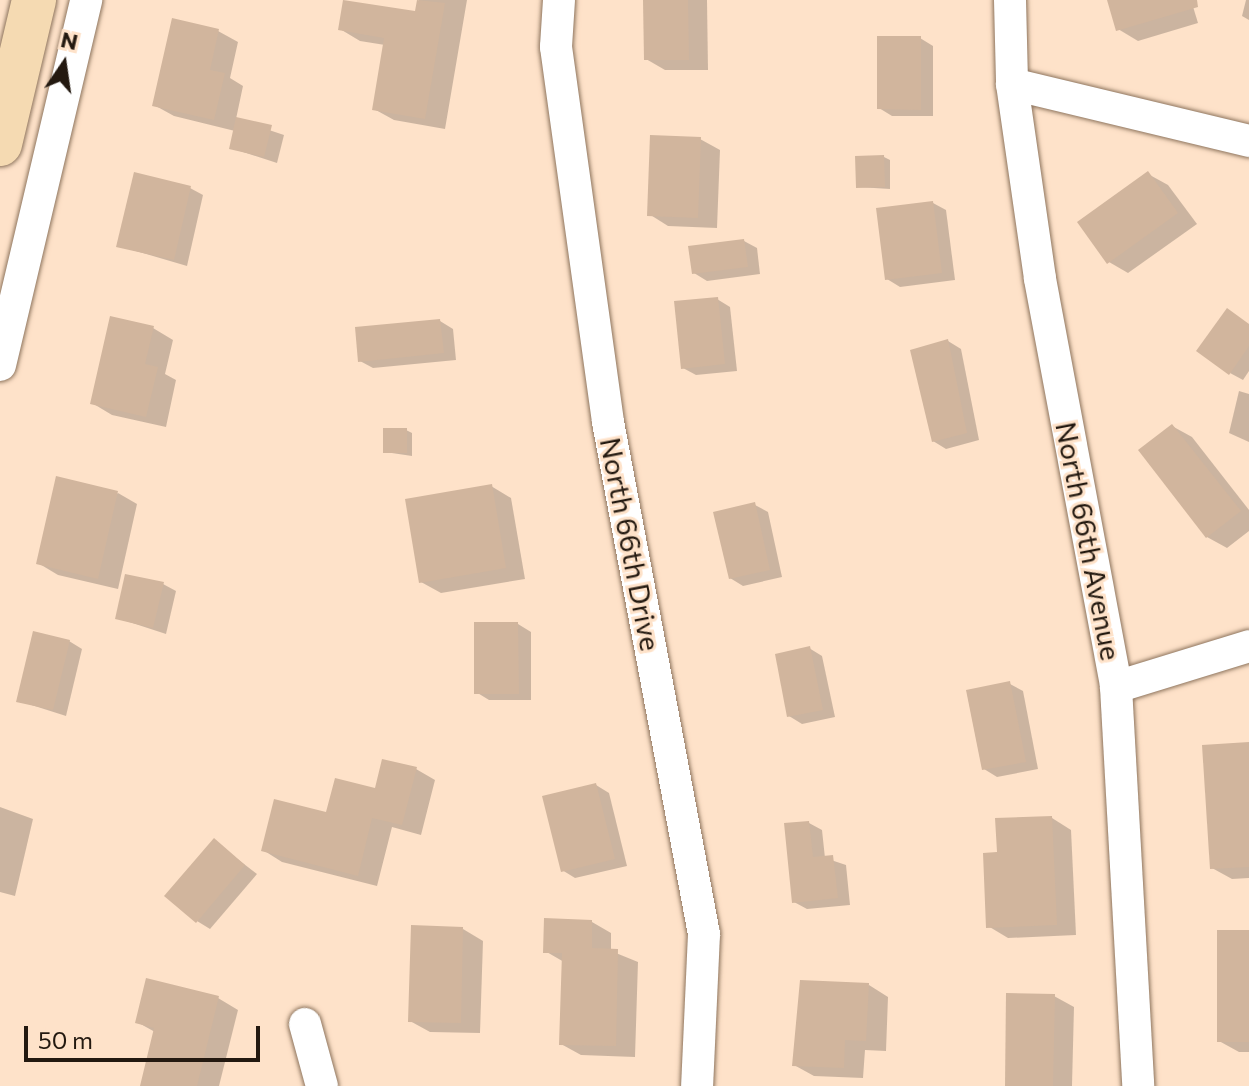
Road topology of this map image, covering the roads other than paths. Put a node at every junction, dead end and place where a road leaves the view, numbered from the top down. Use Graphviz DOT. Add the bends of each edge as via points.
graph roads {
  1 [pos="34,0"];
  2 [pos="86,0"];
  3 [pos="559,0"];
  4 [pos="1010,0"];
  5 [pos="1012,84"];
  6 [pos="1249,141"];
  7 [pos="0,144"];
  8 [pos="0,365"];
  9 [pos="1249,646"];
  10 [pos="1116,687"];
  11 [pos="305,1024"];
  12 [pos="322,1086"];
  13 [pos="697,1086"];
  14 [pos="1138,1086"];
  1 -- 7 [label="main road"];
  2 -- 8 [label="street"];
  3 -- 13 [label="street, North 66th Drive" via="556,47 608,422 704,934"];
  4 -- 5 [label="street, North 66th Avenue"];
  5 -- 6 [label="street"];
  5 -- 10 [label="street, North 66th Avenue" via="1040,279"];
  9 -- 10 [label="street"];
  10 -- 14 [label="street, North 66th Avenue"];
  11 -- 12 [label="street"];
}
